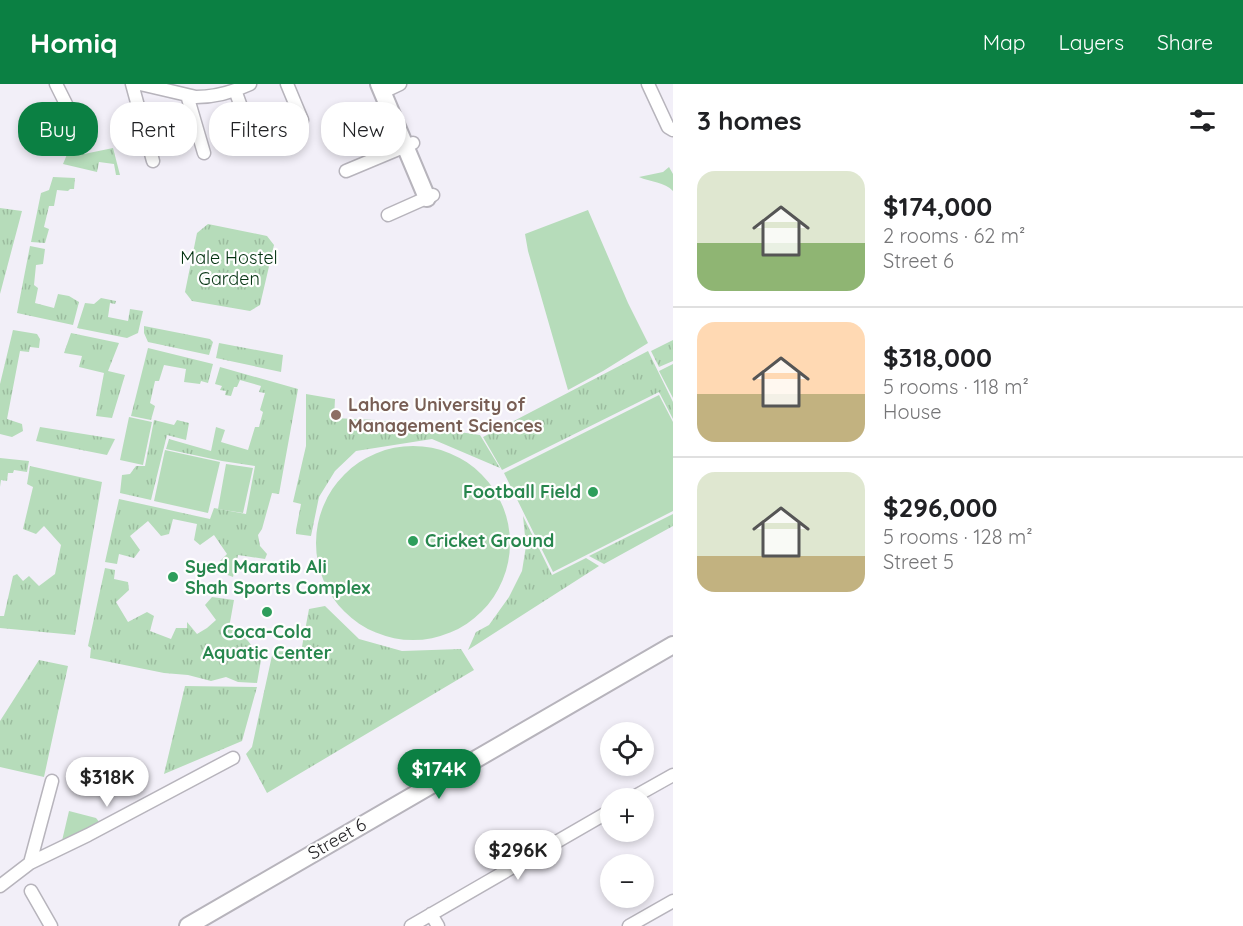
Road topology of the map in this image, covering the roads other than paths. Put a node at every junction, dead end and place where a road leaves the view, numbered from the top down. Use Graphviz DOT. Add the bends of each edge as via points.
graph roads {
  1 [pos="56,84"];
  2 [pos="132,84"];
  3 [pos="140,84"];
  4 [pos="250,84"];
  5 [pos="287,84"];
  6 [pos="648,84"];
  7 [pos="387,87"];
  8 [pos="181,90"];
  9 [pos="235,90"];
  10 [pos="65,102"];
  11 [pos="239,102"];
  12 [pos="294,102"];
  13 [pos="673,130"];
  14 [pos="410,145"];
  15 [pos="204,153"];
  16 [pos="153,161"];
  17 [pos="346,171"];
  18 [pos="430,197"];
  19 [pos="388,216"];
  20 [pos="673,645"];
  21 [pos="233,758"];
  22 [pos="673,775"];
  23 [pos="52,781"];
  24 [pos="650,788"];
  25 [pos="600,817"];
  26 [pos="30,863"];
  27 [pos="0,886"];
  28 [pos="31,891"];
  29 [pos="673,901"];
  30 [pos="431,914"];
  31 [pos="51,926"];
  32 [pos="188,926"];
  33 [pos="411,926"];
  34 [pos="438,926"];
  35 [pos="629,926"];
  1 -- 10 [label="street"];
  2 -- 16 [label="street"];
  3 -- 8 [label="street"];
  4 -- 9 [label="street"];
  5 -- 12 [label="street"];
  6 -- 13 [label="street"];
  7 -- 14 [label="street"];
  8 -- 9 [label="street" via="205,97"];
  8 -- 15 [label="street"];
  9 -- 11 [label="street"];
  14 -- 17 [label="street"];
  14 -- 18 [label="street"];
  18 -- 19 [label="street"];
  20 -- 32 [label="street, Street 6"];
  21 -- 26 [label="street"];
  22 -- 24 [label="street"];
  23 -- 26 [label="street"];
  25 -- 30 [label="street"];
  26 -- 27 [label="street"];
  28 -- 31 [label="street"];
  29 -- 35 [label="street"];
  30 -- 33 [label="street"];
  30 -- 34 [label="street"];
}
